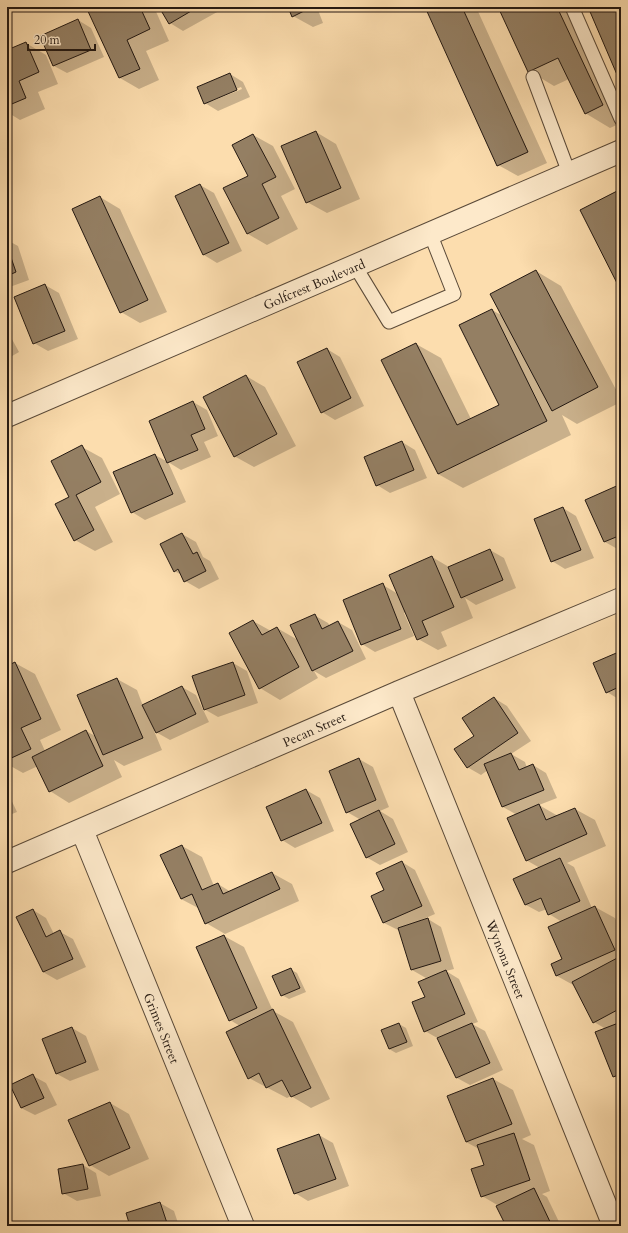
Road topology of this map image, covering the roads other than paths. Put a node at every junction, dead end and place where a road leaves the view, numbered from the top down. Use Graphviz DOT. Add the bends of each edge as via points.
graph roads {
  1 [pos="572,7"];
  2 [pos="533,77"];
  3 [pos="621,119"];
  4 [pos="621,151"];
  5 [pos="569,173"];
  6 [pos="430,233"];
  7 [pos="355,266"];
  8 [pos="7,416"];
  9 [pos="621,599"];
  10 [pos="398,692"];
  11 [pos="82,830"];
  12 [pos="7,862"];
  13 [pos="243,1226"];
  14 [pos="614,1226"];
  1 -- 3 [label="lane"];
  2 -- 5 [label="lane"];
  4 -- 5 [label="street, Golfcrest Boulevard"];
  5 -- 6 [label="street, Golfcrest Boulevard"];
  6 -- 7 [label="street, Golfcrest Boulevard"];
  6 -- 7 [label="lane" via="454,294 389,322"];
  7 -- 8 [label="street, Golfcrest Boulevard"];
  9 -- 10 [label="street, Pecan Street"];
  10 -- 11 [label="street, Pecan Street"];
  10 -- 14 [label="street, Wynona Street"];
  11 -- 12 [label="street, Pecan Street"];
  11 -- 13 [label="street, Grimes Street"];
}
